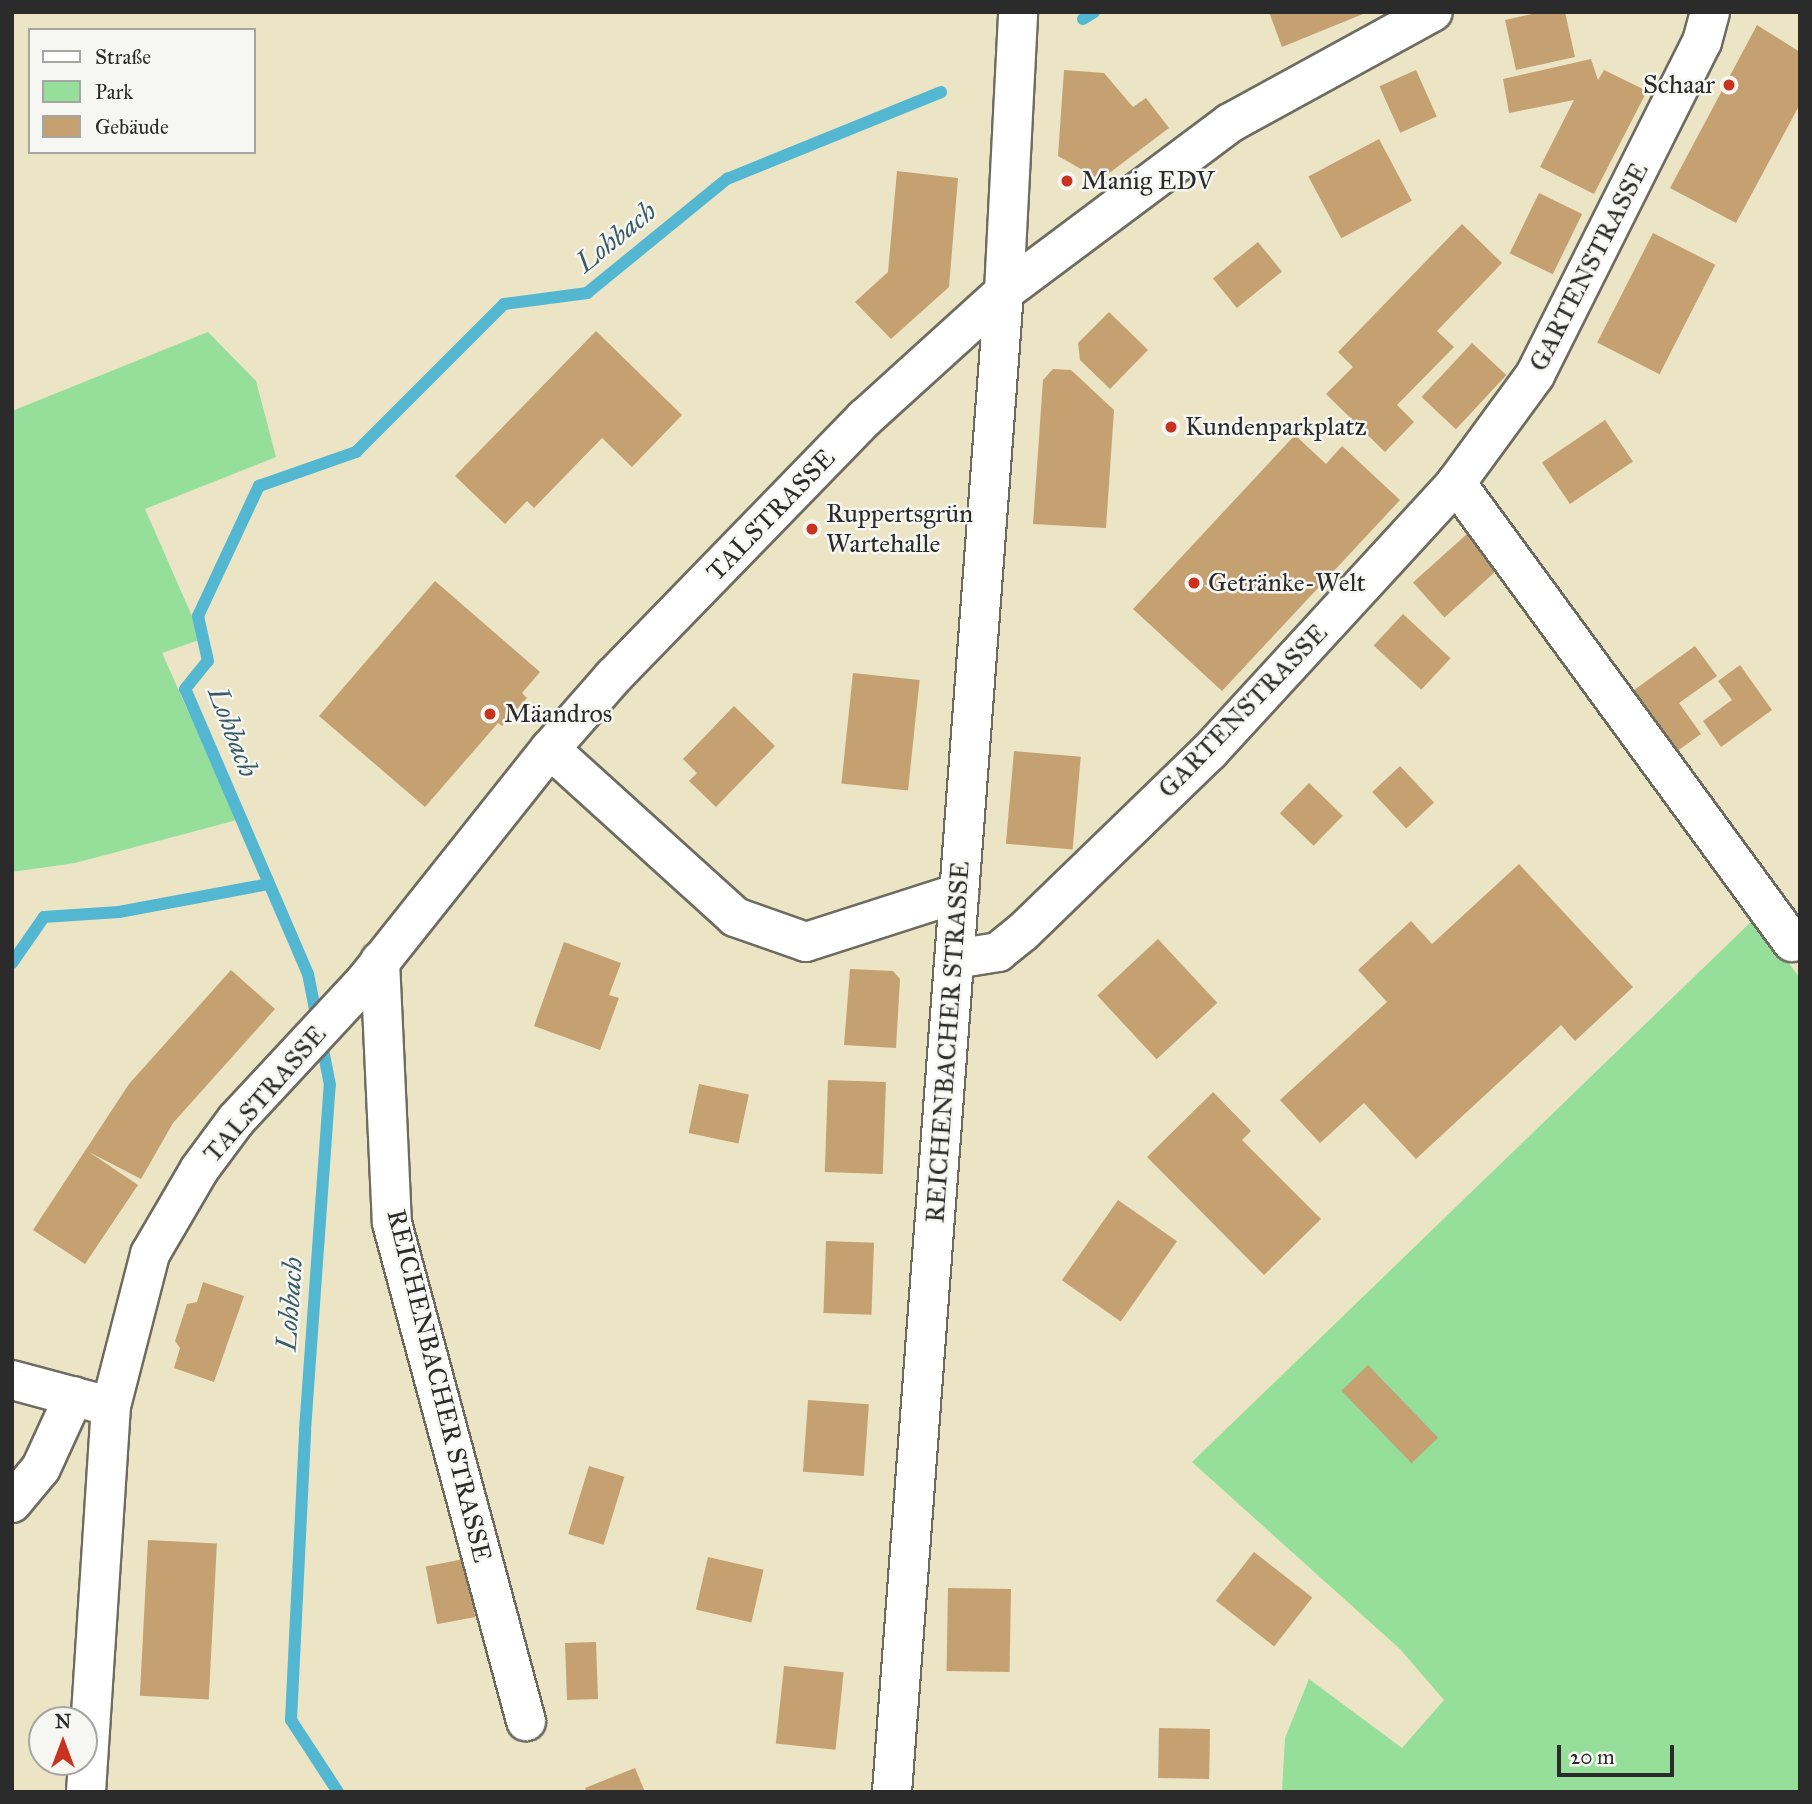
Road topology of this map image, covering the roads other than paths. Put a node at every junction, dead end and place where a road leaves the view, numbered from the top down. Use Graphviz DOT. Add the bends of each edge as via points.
graph roads {
  1 [pos="1018,12"];
  2 [pos="1433,12"];
  3 [pos="1710,12"];
  4 [pos="1004,292"];
  5 [pos="1456,483"];
  6 [pos="550,749"];
  7 [pos="959,893"];
  8 [pos="1792,942"];
  9 [pos="955,959"];
  10 [pos="373,971"];
  11 [pos="12,1380"];
  12 [pos="74,1396"];
  13 [pos="111,1406"];
  14 [pos="12,1503"];
  15 [pos="526,1721"];
  16 [pos="86,1792"];
  17 [pos="892,1792"];
  1 -- 4 [label="street, REICHENBACHER STRASSE"];
  2 -- 4 [label="street, TALSTRASSE" via="1230,123"];
  3 -- 5 [label="street, GARTENSTRASSE" via="1702,42 1535,375"];
  4 -- 6 [label="street, TALSTRASSE" via="865,418 617,672"];
  4 -- 7 [label="street, REICHENBACHER STRASSE"];
  5 -- 8 [label="street"];
  5 -- 9 [label="street, GARTENSTRASSE" via="1209,752 1023,932 998,952"];
  6 -- 7 [label="street" via="735,918 806,942"];
  6 -- 10 [label="street, TALSTRASSE"];
  7 -- 9 [label="street, REICHENBACHER STRASSE"];
  9 -- 17 [label="street, REICHENBACHER STRASSE"];
  10 -- 13 [label="street, TALSTRASSE" via="236,1120 206,1160 150,1254"];
  10 -- 15 [label="street, REICHENBACHER STRASSE" via="392,1223"];
  11 -- 12 [label="street"];
  12 -- 13 [label="street"];
  12 -- 14 [label="street" via="41,1468"];
  13 -- 16 [label="street, TALSTRASSE"];
}
